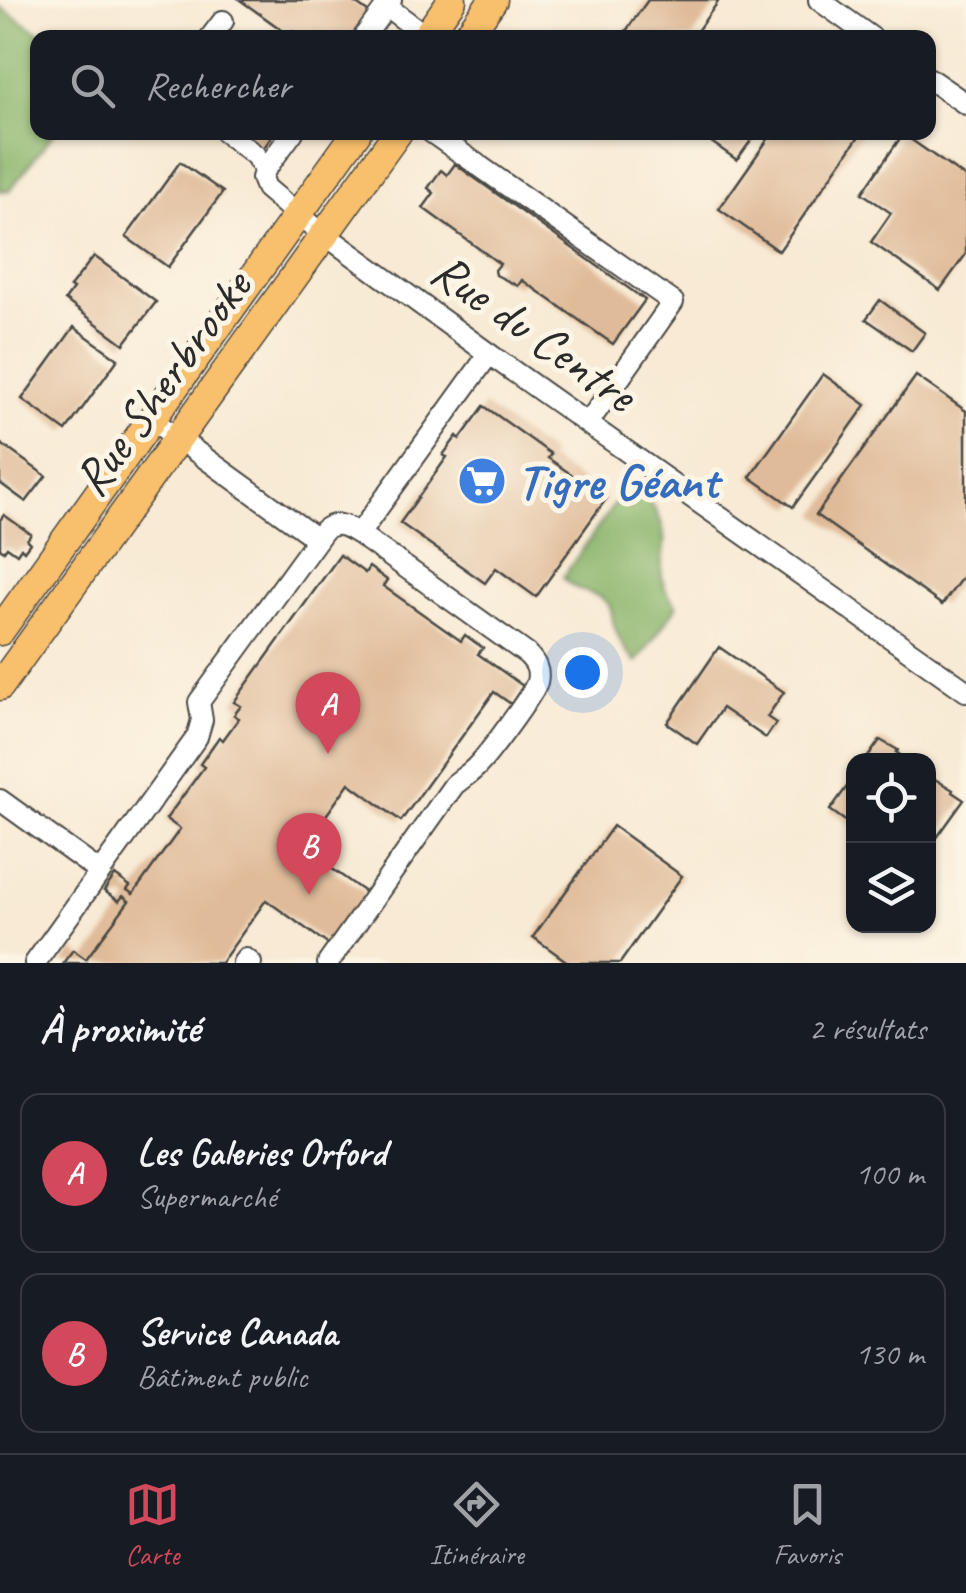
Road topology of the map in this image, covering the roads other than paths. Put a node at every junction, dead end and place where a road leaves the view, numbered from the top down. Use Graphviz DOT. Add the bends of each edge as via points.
graph roads {
  1 [pos="452,0"];
  2 [pos="493,0"];
  3 [pos="819,0"];
  4 [pos="388,3"];
  5 [pos="369,30"];
  6 [pos="418,30"];
  7 [pos="431,30"];
  8 [pos="472,30"];
  9 [pos="861,30"];
  10 [pos="936,83"];
  11 [pos="966,104"];
  12 [pos="235,140"];
  13 [pos="286,140"];
  14 [pos="351,140"];
  15 [pos="392,140"];
  16 [pos="443,140"];
  17 [pos="264,170"];
  18 [pos="298,214"];
  19 [pos="325,234"];
  20 [pos="490,354"];
  21 [pos="151,419"];
  22 [pos="588,422"];
  23 [pos="178,438"];
  24 [pos="359,534"];
  25 [pos="318,539"];
  26 [pos="0,631"];
  27 [pos="0,686"];
  28 [pos="966,692"];
  29 [pos="0,800"];
  30 [pos="100,872"];
  31 [pos="36,963"];
  32 [pos="243,963"];
  33 [pos="251,963"];
  34 [pos="328,963"];
  1 -- 7 [label="main road"];
  2 -- 8 [label="main road"];
  3 -- 9 [label="street"];
  4 -- 5 [label="street"];
  4 -- 6 [label="street"];
  10 -- 11 [label="street"];
  12 -- 17 [label="street, Rue du Centre"];
  13 -- 17 [label="street"];
  14 -- 18 [label="main road, Rue Sherbrooke"];
  15 -- 19 [label="main road, Rue Sherbrooke"];
  16 -- 22 [label="street" via="673,302"];
  17 -- 18 [label="street, Rue du Centre" via="266,188"];
  18 -- 19 [label="street, Rue du Centre"];
  18 -- 21 [label="main road, Rue Sherbrooke"];
  19 -- 20 [label="street, Rue du Centre"];
  19 -- 23 [label="main road, Rue Sherbrooke"];
  20 -- 22 [label="street, Rue du Centre"];
  20 -- 24 [label="street"];
  21 -- 23 [label="street"];
  21 -- 26 [label="main road, Rue Sherbrooke"];
  22 -- 28 [label="street, Rue du Centre"];
  23 -- 25 [label="street"];
  23 -- 27 [label="main road, Rue Sherbrooke"];
  24 -- 25 [label="street" via="333,525"];
  24 -- 34 [label="street" via="527,654 538,674 534,690 480,764 450,791"];
  25 -- 30 [label="street" via="200,702 197,737"];
  29 -- 30 [label="street"];
  30 -- 31 [label="street"];
  32 -- 33 [label="street"];
}
